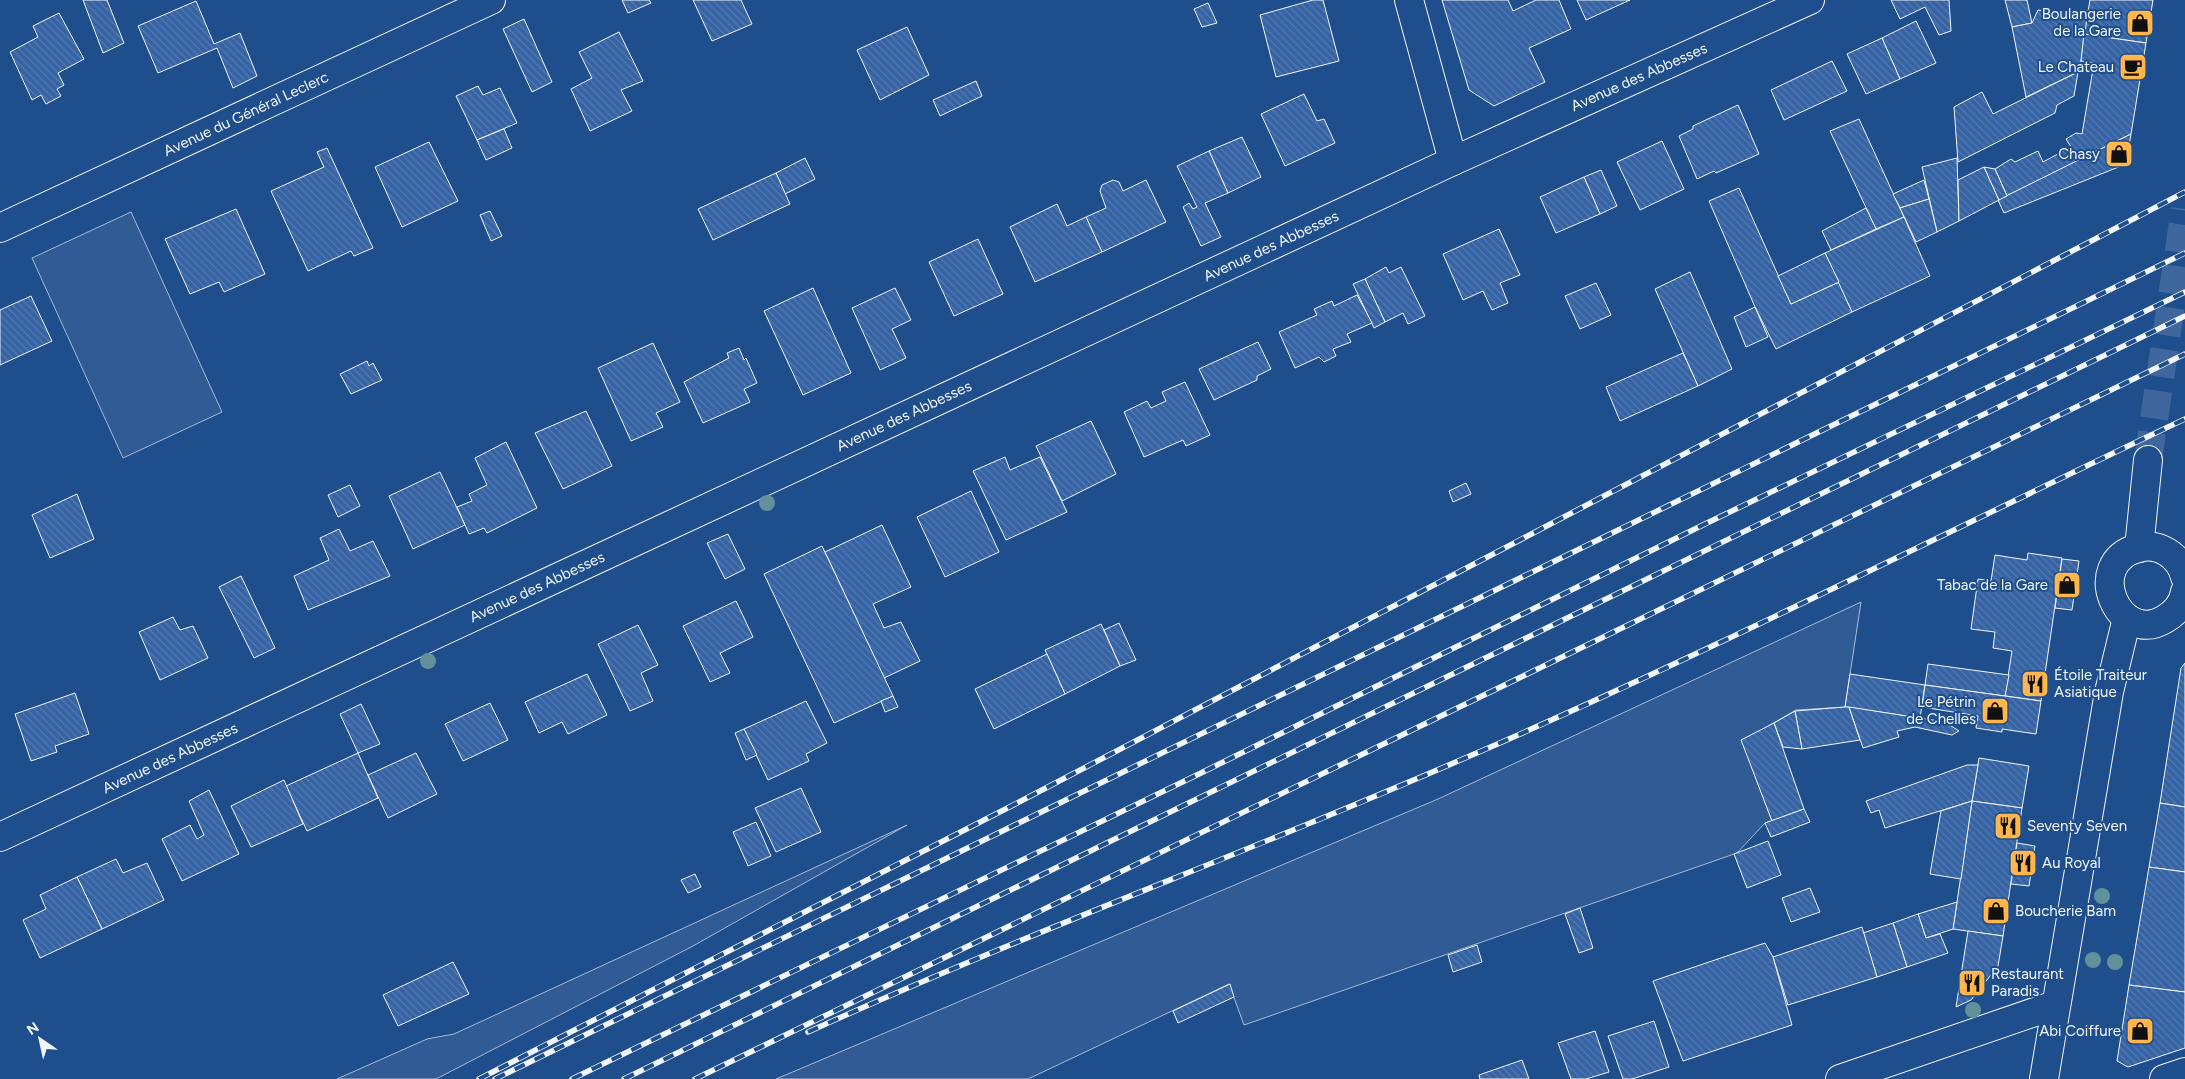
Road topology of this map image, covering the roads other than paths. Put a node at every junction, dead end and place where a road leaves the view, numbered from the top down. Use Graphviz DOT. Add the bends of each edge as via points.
graph roads {
  1 [pos="491,0"];
  2 [pos="1409,0"];
  3 [pos="1810,0"];
  4 [pos="1453,161"];
  5 [pos="0,228"];
  6 [pos="2148,460"];
  7 [pos="2139,548"];
  8 [pos="2185,576"];
  9 [pos="2185,595"];
  10 [pos="2127,618"];
  11 [pos="0,837"];
  12 [pos="2055,1005"];
  13 [pos="2185,1072"];
  14 [pos="1840,1079"];
  15 [pos="2044,1079"];
  16 [pos="2164,1079"];
  1 -- 5 [label="street, Avenue du Général Leclerc"];
  2 -- 4 [label="street"];
  3 -- 4 [label="street, Avenue des Abbesses"];
  4 -- 11 [label="street, Avenue des Abbesses"];
  6 -- 7 [label="street"];
  7 -- 8 [label="street" via="2153,547 2165,551 2176,559"];
  7 -- 10 [label="street" via="2127,552 2111,572 2111,598"];
  9 -- 10 [label="street" via="2172,615 2161,622 2138,622"];
  10 -- 12 [label="street" via="2108,692"];
  12 -- 14 [label="street"];
  12 -- 15 [label="street"];
  13 -- 16 [label="street"];
}
